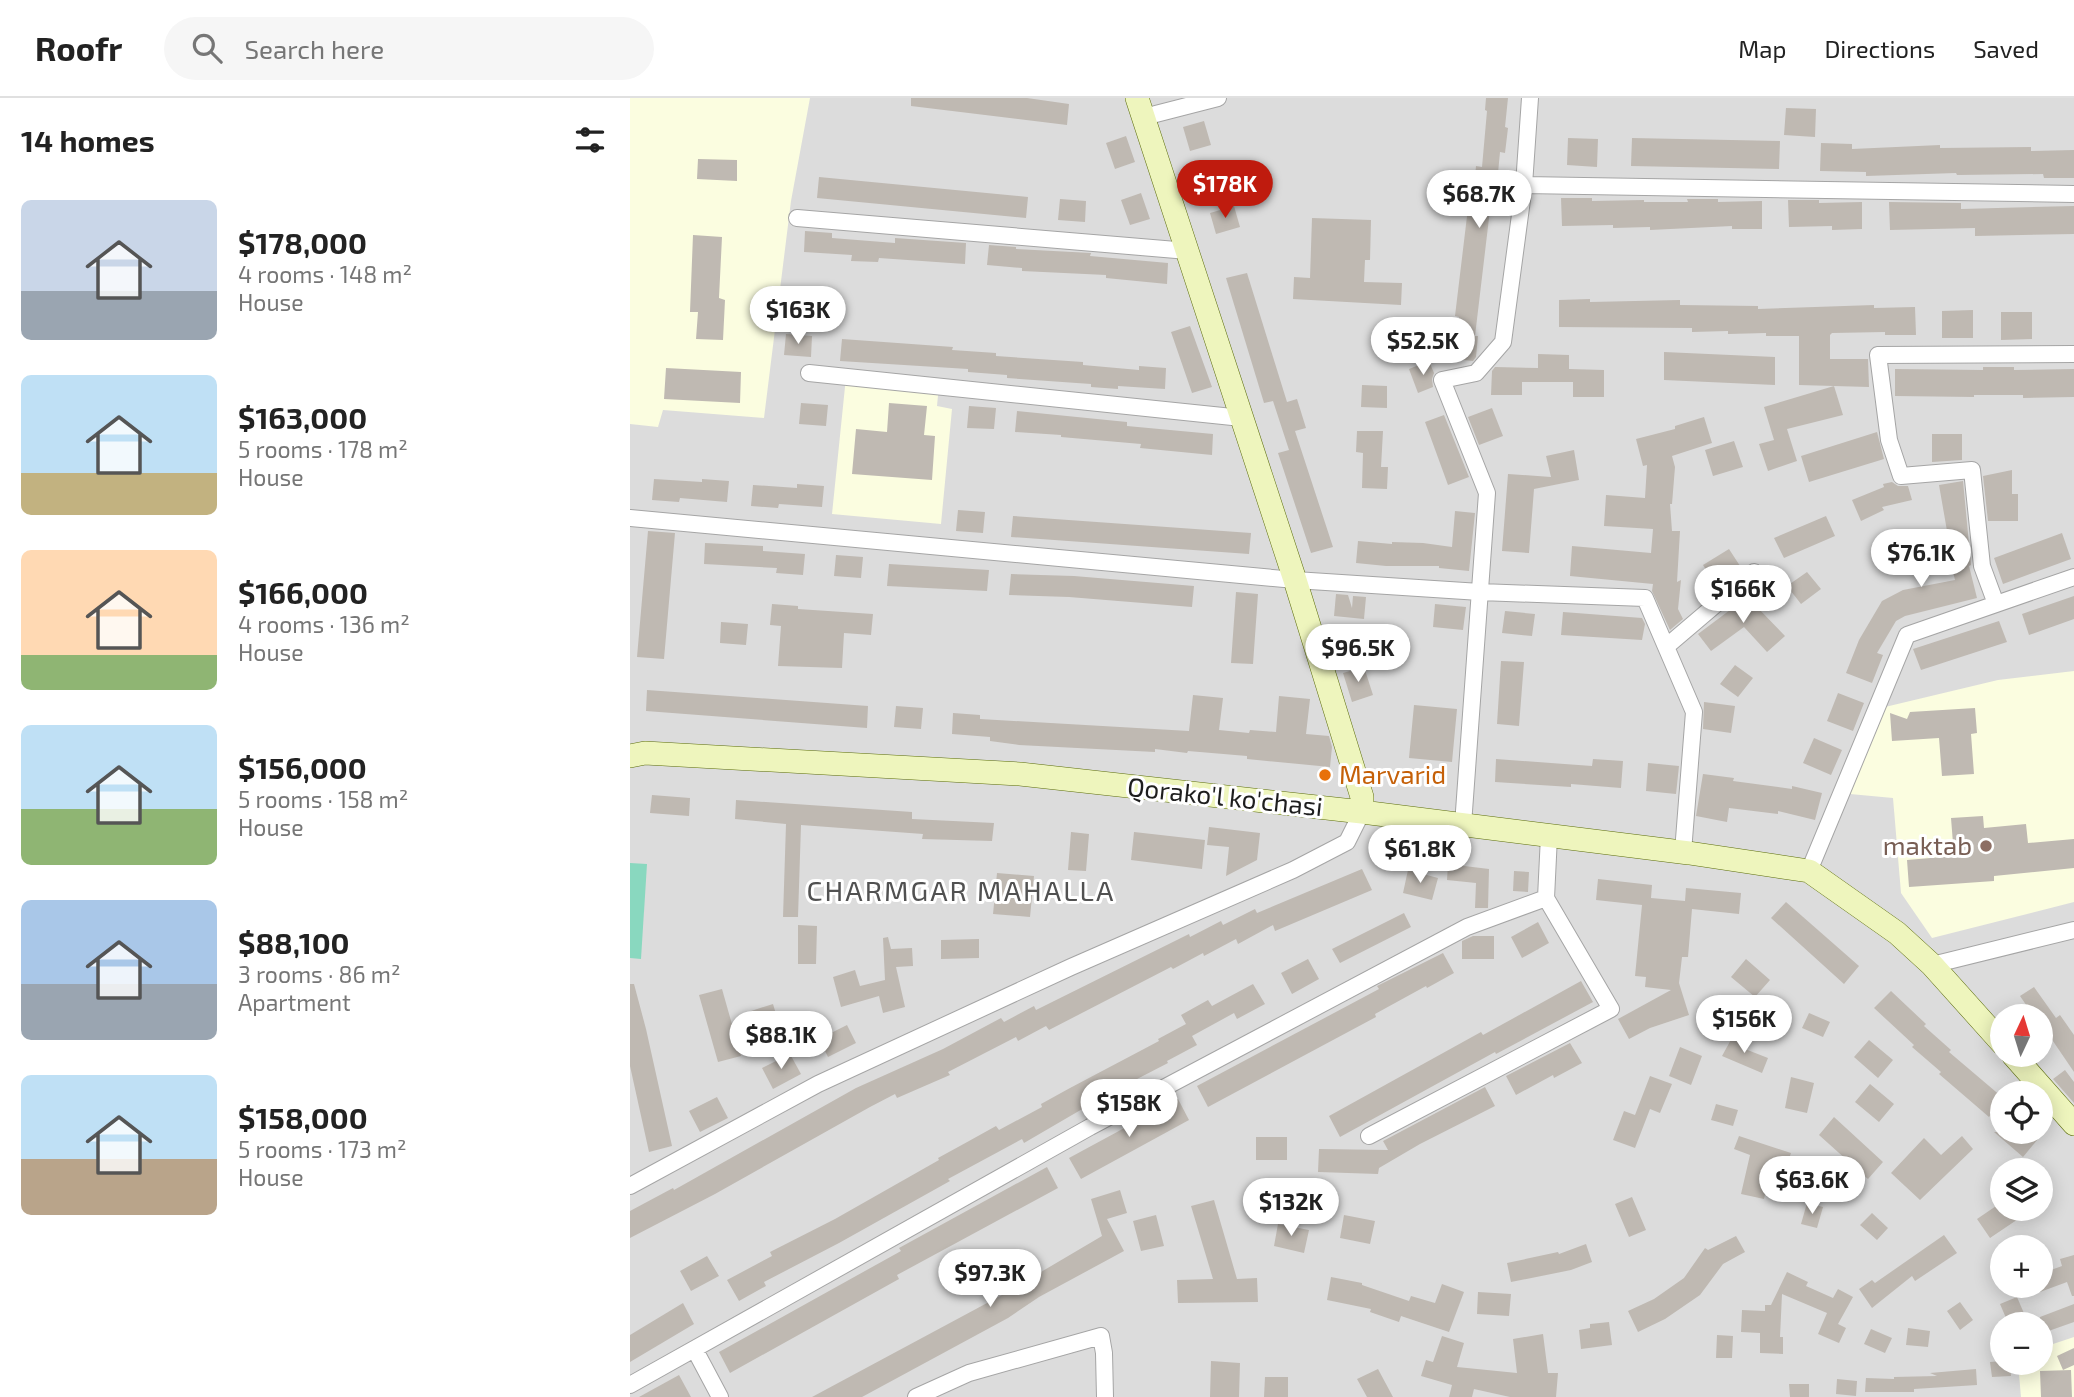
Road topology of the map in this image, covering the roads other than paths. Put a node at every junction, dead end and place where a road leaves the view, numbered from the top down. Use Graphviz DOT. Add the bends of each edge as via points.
graph roads {
  1 [pos="1219,98"];
  2 [pos="1530,98"];
  3 [pos="1141,107"];
  4 [pos="1524,185"];
  5 [pos="2074,194"];
  6 [pos="797,218"];
  7 [pos="1188,251"];
  8 [pos="2074,354"];
  9 [pos="809,373"];
  10 [pos="1242,418"];
  11 [pos="630,518"];
  12 [pos="1754,572"];
  13 [pos="2074,577"];
  14 [pos="1295,580"];
  15 [pos="1480,593"];
  16 [pos="1996,604"];
  17 [pos="1667,646"];
  18 [pos="630,756"];
  19 [pos="1362,813"];
  20 [pos="1463,825"];
  21 [pos="1549,836"];
  22 [pos="1683,852"];
  23 [pos="1809,871"];
  24 [pos="1546,898"];
  25 [pos="2074,930"];
  26 [pos="1932,965"];
  27 [pos="1990,1030"];
  28 [pos="2024,1068"];
  29 [pos="2074,1124"];
  30 [pos="1368,1136"];
  31 [pos="630,1186"];
  32 [pos="695,1350"];
  33 [pos="630,1385"];
  34 [pos="720,1397"];
  35 [pos="916,1397"];
  36 [pos="1105,1397"];
  1 -- 3 [label="street"];
  2 -- 4 [label="street"];
  3 -- 7 [label="street"];
  4 -- 5 [label="street"];
  4 -- 15 [label="street" via="1503,342 1476,373 1442,380 1487,493"];
  6 -- 7 [label="street"];
  7 -- 10 [label="street"];
  8 -- 16 [label="street" via="1878,355 1889,440 1901,476 1972,470 1982,566"];
  9 -- 10 [label="street"];
  10 -- 14 [label="street"];
  11 -- 14 [label="street"];
  12 -- 17 [label="street"];
  13 -- 16 [label="street"];
  14 -- 15 [label="street"];
  14 -- 19 [label="street" via="1362,797"];
  15 -- 17 [label="street" via="1644,598"];
  15 -- 20 [label="street"];
  16 -- 23 [label="street" via="1907,635"];
  17 -- 22 [label="street" via="1694,712"];
  18 -- 19 [label="street, Qorako'l ko'chasi" via="645,753 1020,774"];
  19 -- 20 [label="street, Qorako'l ko'chasi"];
  19 -- 31 [label="street" via="1347,842 1293,870 818,1084"];
  20 -- 21 [label="street, Qorako'l ko'chasi"];
  21 -- 22 [label="street, Qorako'l ko'chasi"];
  21 -- 24 [label="street"];
  22 -- 23 [label="street, Qorako'l ko'chasi"];
  23 -- 26 [label="street, Qorako'l ko'chasi" via="1897,933"];
  24 -- 30 [label="street" via="1611,1009"];
  24 -- 32 [label="street" via="1467,927 1090,1126"];
  25 -- 26 [label="street"];
  26 -- 27 [label="street, Qorako'l ko'chasi"];
  28 -- 29 [label="street"];
  32 -- 33 [label="street"];
  32 -- 34 [label="street"];
  35 -- 36 [label="street" via="969,1373 1101,1336"];
}
